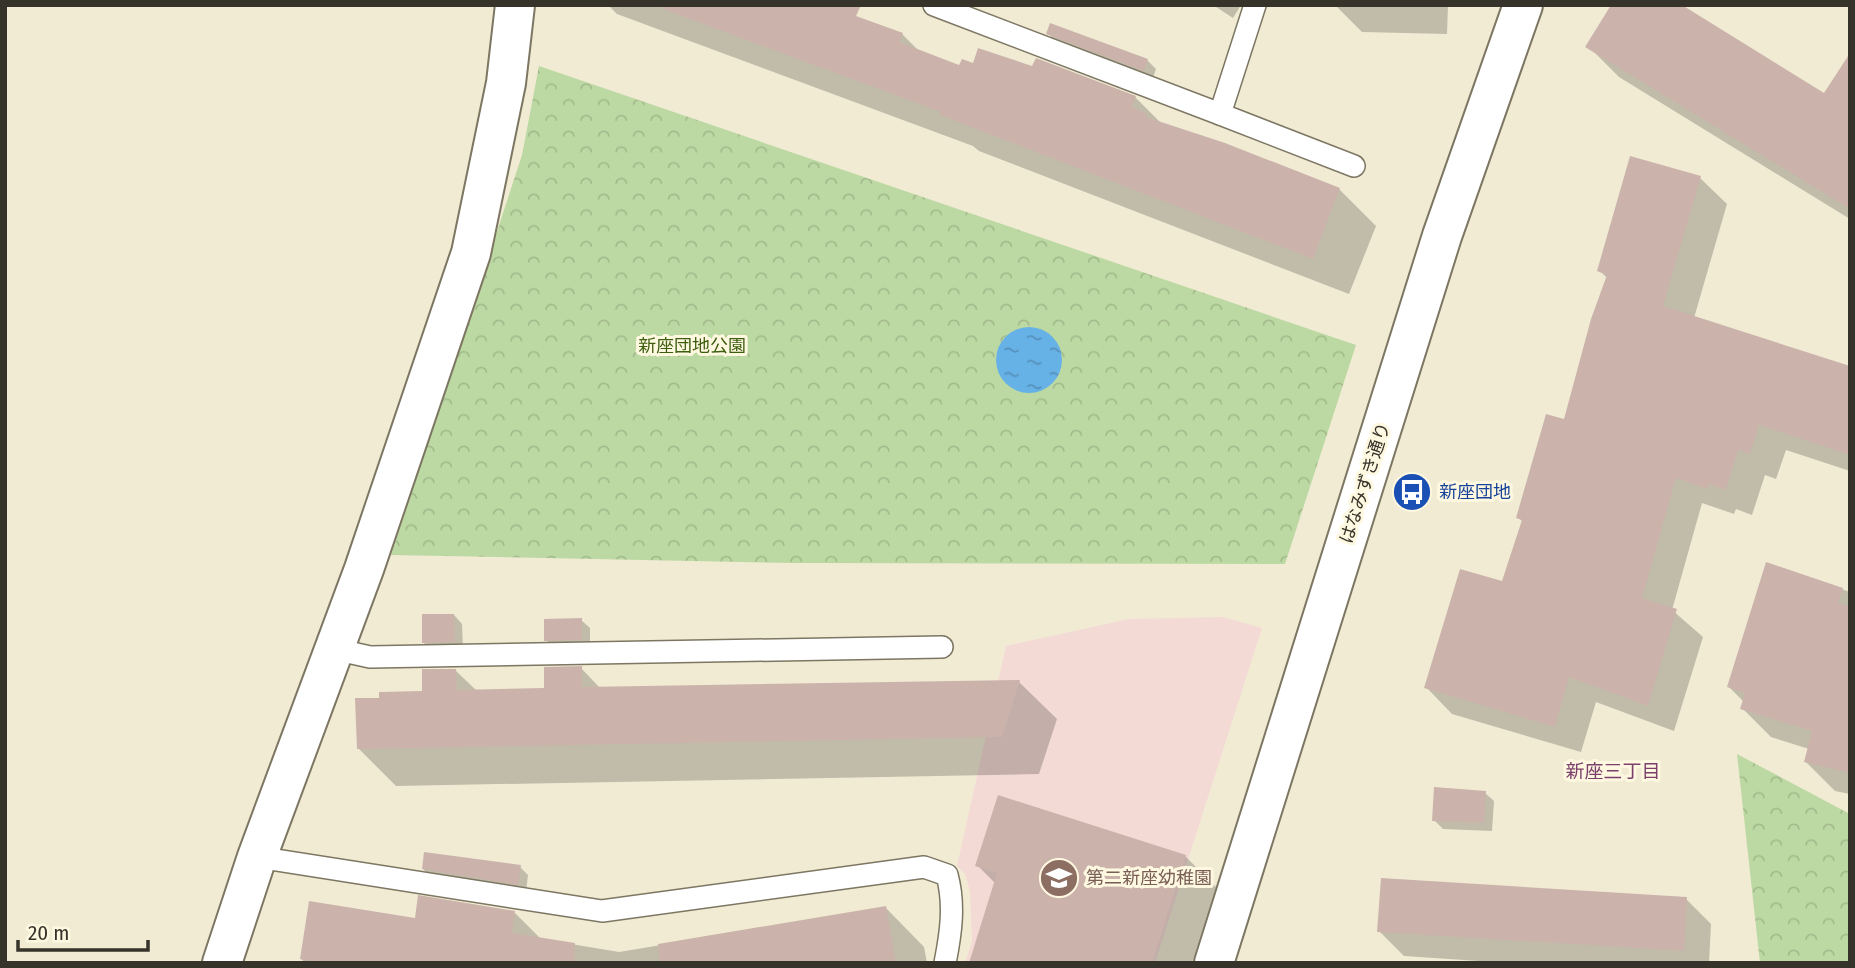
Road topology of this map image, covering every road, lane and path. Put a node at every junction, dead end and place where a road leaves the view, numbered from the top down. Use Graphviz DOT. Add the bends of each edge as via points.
graph roads {
  1 [pos="515,5"];
  2 [pos="934,5"];
  3 [pos="1255,5"];
  4 [pos="1523,5"];
  5 [pos="1220,114"];
  6 [pos="1354,166"];
  7 [pos="942,647"];
  8 [pos="334,649"];
  9 [pos="257,857"];
  10 [pos="222,963"];
  11 [pos="945,963"];
  12 [pos="1214,963"];
  1 -- 8 [label="street" via="506,83 471,253"];
  2 -- 5 [label="lane"];
  3 -- 5 [label="lane"];
  4 -- 12 [label="street, はなみずき通り" via="1442,236"];
  5 -- 6 [label="lane"];
  7 -- 8 [label="lane" via="370,657"];
  8 -- 9 [label="street"];
  9 -- 10 [label="street"];
  9 -- 11 [label="lane" via="602,911 924,867 947,875 952,893"];
}
